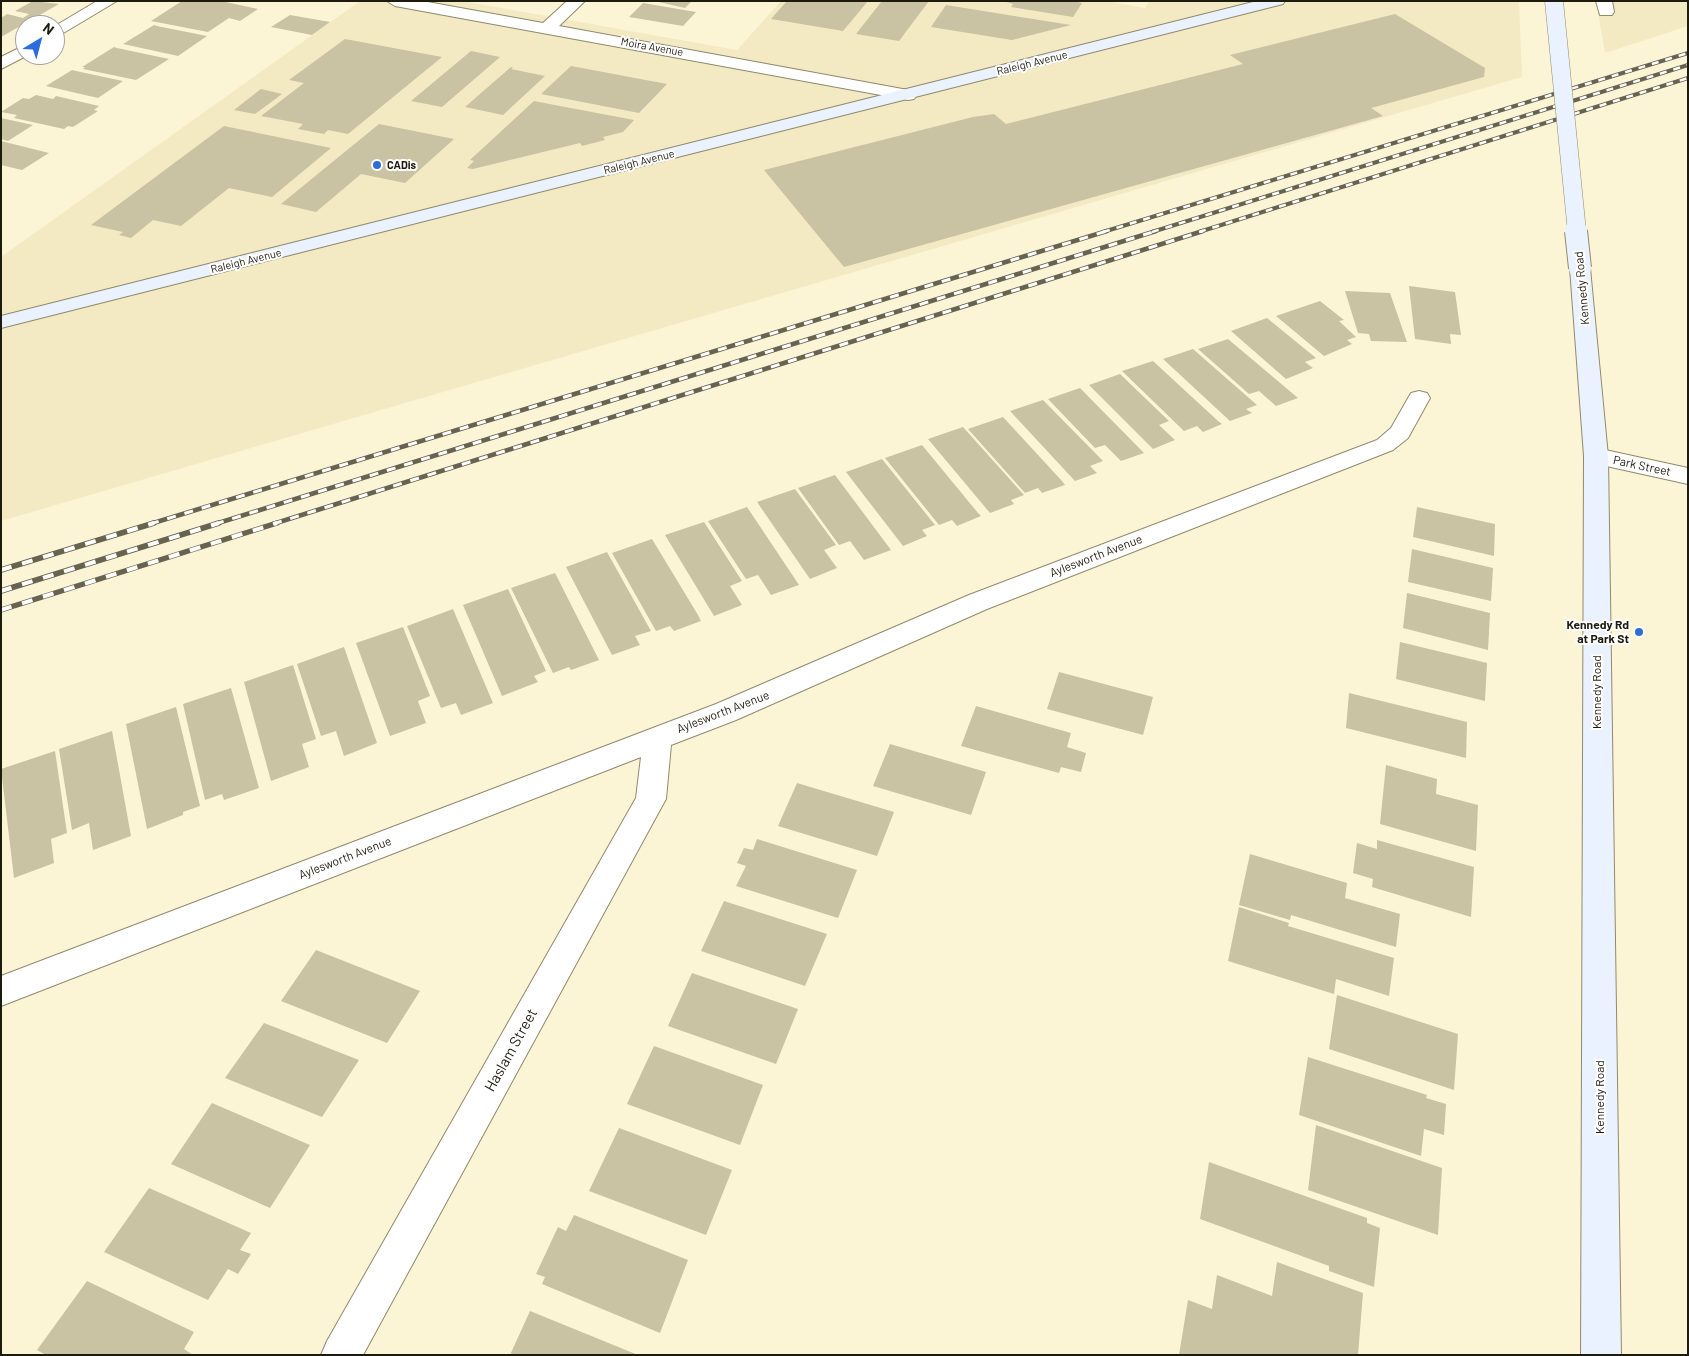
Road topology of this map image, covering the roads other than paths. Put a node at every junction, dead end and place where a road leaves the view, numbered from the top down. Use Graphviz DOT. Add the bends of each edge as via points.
graph roads {
  1 [pos="109,1"];
  2 [pos="395,1"];
  3 [pos="577,1"];
  4 [pos="1277,1"];
  5 [pos="1554,1"];
  6 [pos="65,27"];
  7 [pos="547,28"];
  8 [pos="15,56"];
  9 [pos="1,64"];
  10 [pos="908,95"];
  11 [pos="1,322"];
  12 [pos="1419,398"];
  13 [pos="1596,456"];
  14 [pos="1688,476"];
  15 [pos="657,737"];
  16 [pos="1,991"];
  17 [pos="341,1355"];
  18 [pos="1601,1355"];
  1 -- 6 [label="street"];
  2 -- 7 [label="street, Moira Avenue"];
  3 -- 7 [label="street"];
  4 -- 10 [label="street, Raleigh Avenue"];
  5 -- 13 [label="street, Kennedy Road, bridge"];
  7 -- 10 [label="street, Moira Avenue"];
  8 -- 9 [label="street"];
  10 -- 11 [label="street, Raleigh Avenue"];
  12 -- 15 [label="street, Aylesworth Avenue" via="1400,433 1385,445 978,602 778,690"];
  13 -- 14 [label="street, Park Street"];
  13 -- 18 [label="street, Kennedy Road"];
  15 -- 16 [label="street, Aylesworth Avenue"];
  15 -- 17 [label="street, Haslam Street" via="651,799"];
}
